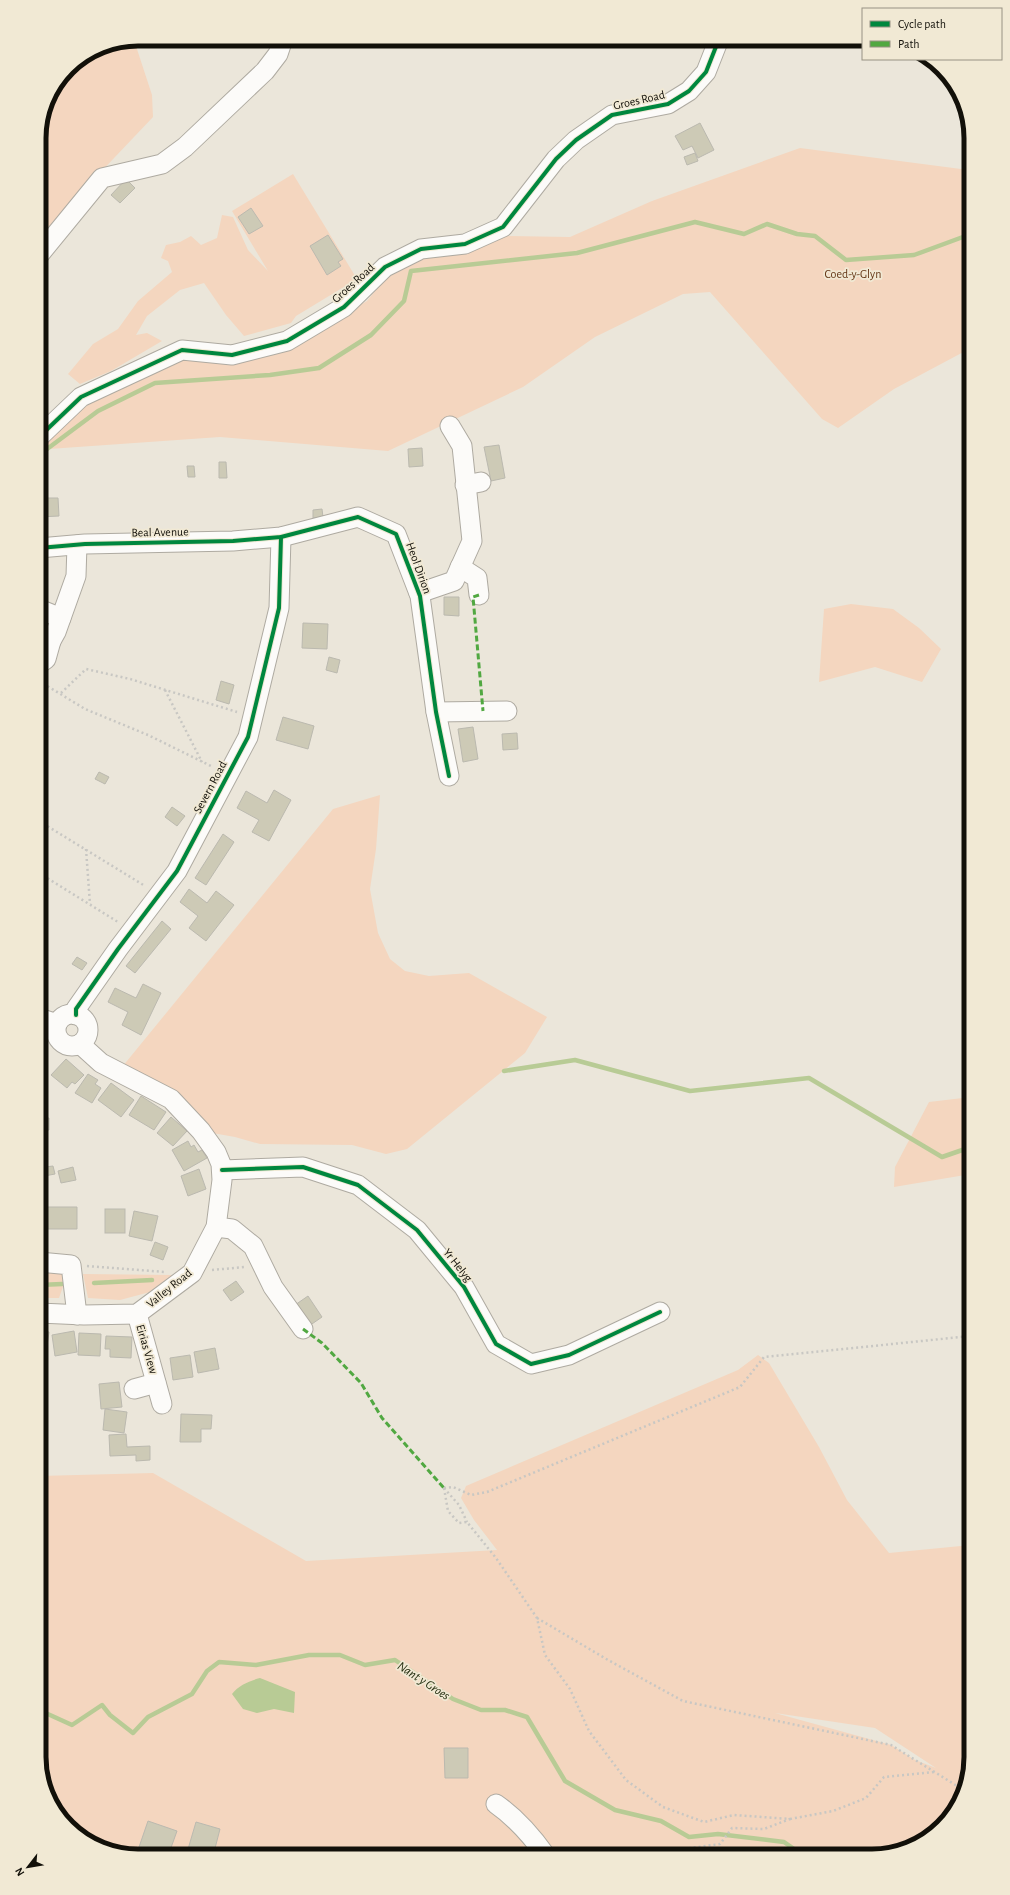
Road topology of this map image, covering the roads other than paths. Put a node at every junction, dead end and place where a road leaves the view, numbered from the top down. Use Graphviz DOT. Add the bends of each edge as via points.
graph roads {
  1 [pos="281,46"];
  2 [pos="715,46"];
  3 [pos="46,246"];
  4 [pos="450,426"];
  5 [pos="46,430"];
  6 [pos="281,537"];
  7 [pos="77,545"];
  8 [pos="46,547"];
  9 [pos="460,567"];
  10 [pos="419,593"];
  11 [pos="479,595"];
  12 [pos="46,612"];
  13 [pos="61,618"];
  14 [pos="46,640"];
  15 [pos="507,711"];
  16 [pos="436,712"];
  17 [pos="449,776"];
  18 [pos="76,1015"];
  19 [pos="46,1020"];
  20 [pos="57,1024"];
  21 [pos="80,1044"];
  22 [pos="222,1170"];
  23 [pos="216,1228"];
  24 [pos="46,1263"];
  25 [pos="660,1312"];
  26 [pos="46,1313"];
  27 [pos="137,1314"];
  28 [pos="77,1315"];
  29 [pos="303,1329"];
  30 [pos="156,1383"];
  31 [pos="134,1389"];
  32 [pos="162,1404"];
  33 [pos="496,1804"];
  34 [pos="541,1849"];
  1 -- 3 [label="street" via="265,71 185,147 162,164 102,178"];
  2 -- 5 [label="street, Groes Road" via="706,72 690,92 668,104 612,115 576,140 556,159 503,227 465,244 421,248 385,267 344,307 288,341 232,355 182,350 81,397"];
  4 -- 9 [label="street" via="462,446 473,484 472,541"];
  6 -- 7 [label="street, Beal Avenue" via="233,541"];
  6 -- 10 [label="street, Heol Dirion" via="358,517 396,534"];
  6 -- 18 [label="street, Severn Road" via="279,608 248,737 178,871 76,1009"];
  7 -- 8 [label="street, Beal Avenue"];
  7 -- 13 [label="street" via="76,576"];
  9 -- 10 [label="street" via="454,581"];
  9 -- 11 [label="street" via="477,578"];
  10 -- 16 [label="street, Heol Dirion"];
  12 -- 13 [label="street"];
  13 -- 14 [label="street"];
  15 -- 16 [label="street"];
  16 -- 17 [label="street, Heol Dirion"];
  18 -- 20 [label="street" via="67,1015"];
  18 -- 21 [label="street" via="85,1021 88,1031"];
  19 -- 20 [label="street"];
  20 -- 21 [label="street" via="56,1034 61,1042 70,1046"];
  21 -- 22 [label="street, Valley Road" via="101,1063 171,1099 201,1131 216,1152"];
  22 -- 23 [label="street, Valley Road"];
  22 -- 25 [label="street, Yr Helyg" via="303,1167 358,1185 417,1230 464,1287 496,1344 531,1364 569,1355"];
  23 -- 27 [label="street, Valley Road" via="192,1273"];
  23 -- 29 [label="street" via="232,1229 253,1246 273,1287"];
  24 -- 28 [label="street" via="71,1265"];
  26 -- 28 [label="street, Valley Road"];
  27 -- 28 [label="street, Valley Road"];
  27 -- 30 [label="street, Eirias View"];
  30 -- 31 [label="street, Eirias View"];
  30 -- 32 [label="street, Eirias View"];
  33 -- 34 [label="street" via="513,1816"];
}
